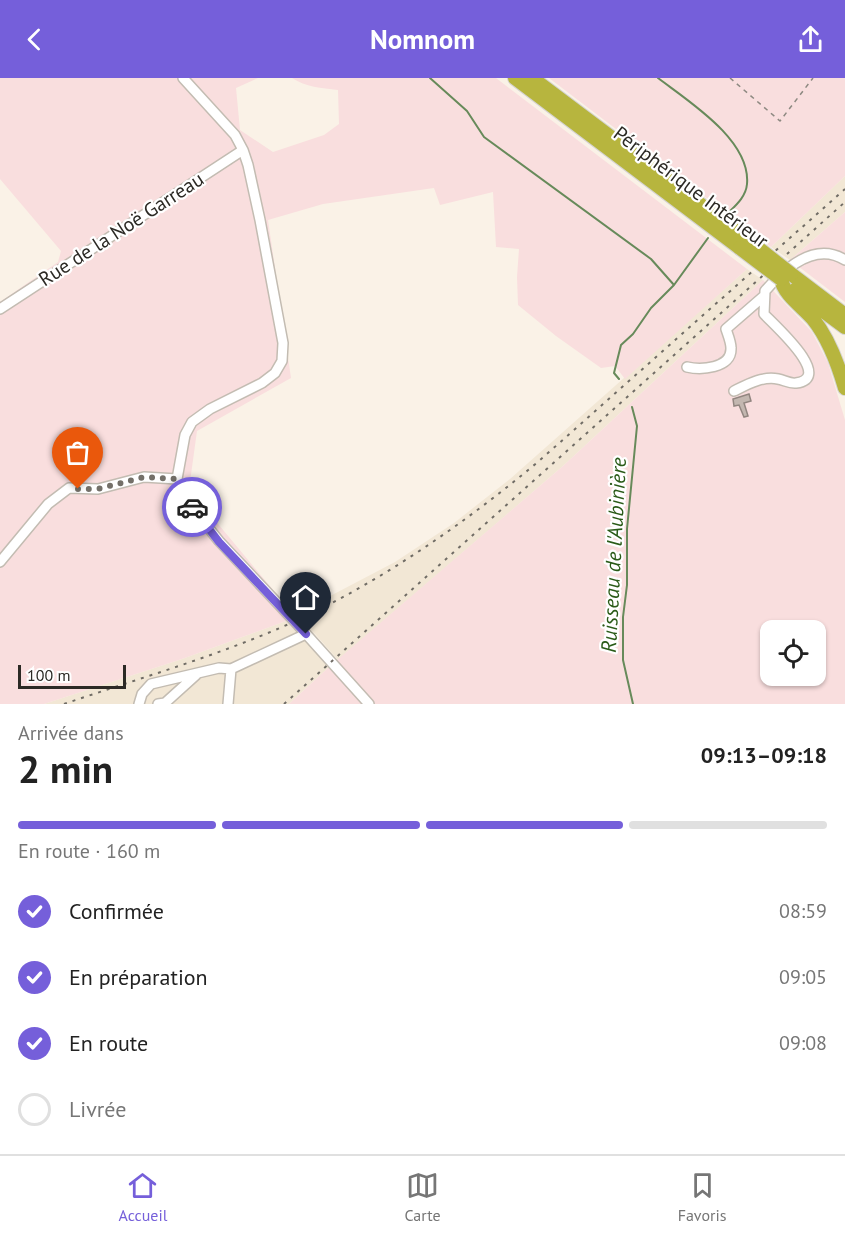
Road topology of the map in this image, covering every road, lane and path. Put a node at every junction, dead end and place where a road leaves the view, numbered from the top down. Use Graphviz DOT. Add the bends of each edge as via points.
graph roads {
  1 [pos="183,78"];
  2 [pos="514,78"];
  3 [pos="532,78"];
  4 [pos="730,78"];
  5 [pos="813,78"];
  6 [pos="243,150"];
  7 [pos="745,245"];
  8 [pos="845,260"];
  9 [pos="786,277"];
  10 [pos="764,296"];
  11 [pos="0,309"];
  12 [pos="845,315"];
  13 [pos="845,327"];
  14 [pos="687,367"];
  15 [pos="845,388"];
  16 [pos="734,391"];
  17 [pos="177,479"];
  18 [pos="0,562"];
  19 [pos="306,634"];
  20 [pos="231,669"];
  21 [pos="199,673"];
  22 [pos="141,704"];
  23 [pos="158,704"];
  24 [pos="228,704"];
  25 [pos="369,704"];
  1 -- 6 [label="street" via="235,135"];
  2 -- 7 [label="highway, Périphérique Intérieur"];
  3 -- 7 [label="highway"];
  4 -- 5 [label="path" via="780,121"];
  6 -- 11 [label="street, Rue de la Noë Garreau"];
  6 -- 17 [label="street" via="283,343 282,361 262,383 192,422 185,435"];
  7 -- 9 [label="highway, Périphérique Intérieur, bridge"];
  8 -- 10 [label="street" via="828,254 802,259 770,285"];
  9 -- 12 [label="highway"];
  9 -- 13 [label="highway, Périphérique Intérieur"];
  9 -- 15 [label="highway" via="782,288 819,328"];
  10 -- 14 [label="street" via="726,329 730,356 703,369"];
  10 -- 16 [label="street" via="764,314 803,357 810,368 809,375 792,384 762,379"];
  17 -- 18 [label="street" via="144,477 98,489 69,488 48,504"];
  17 -- 19 [label="street" via="183,496 219,542"];
  19 -- 20 [label="street"];
  19 -- 25 [label="street"];
  20 -- 21 [label="street"];
  20 -- 24 [label="street"];
  21 -- 22 [label="street" via="151,684 142,694"];
  21 -- 23 [label="street"];
}
